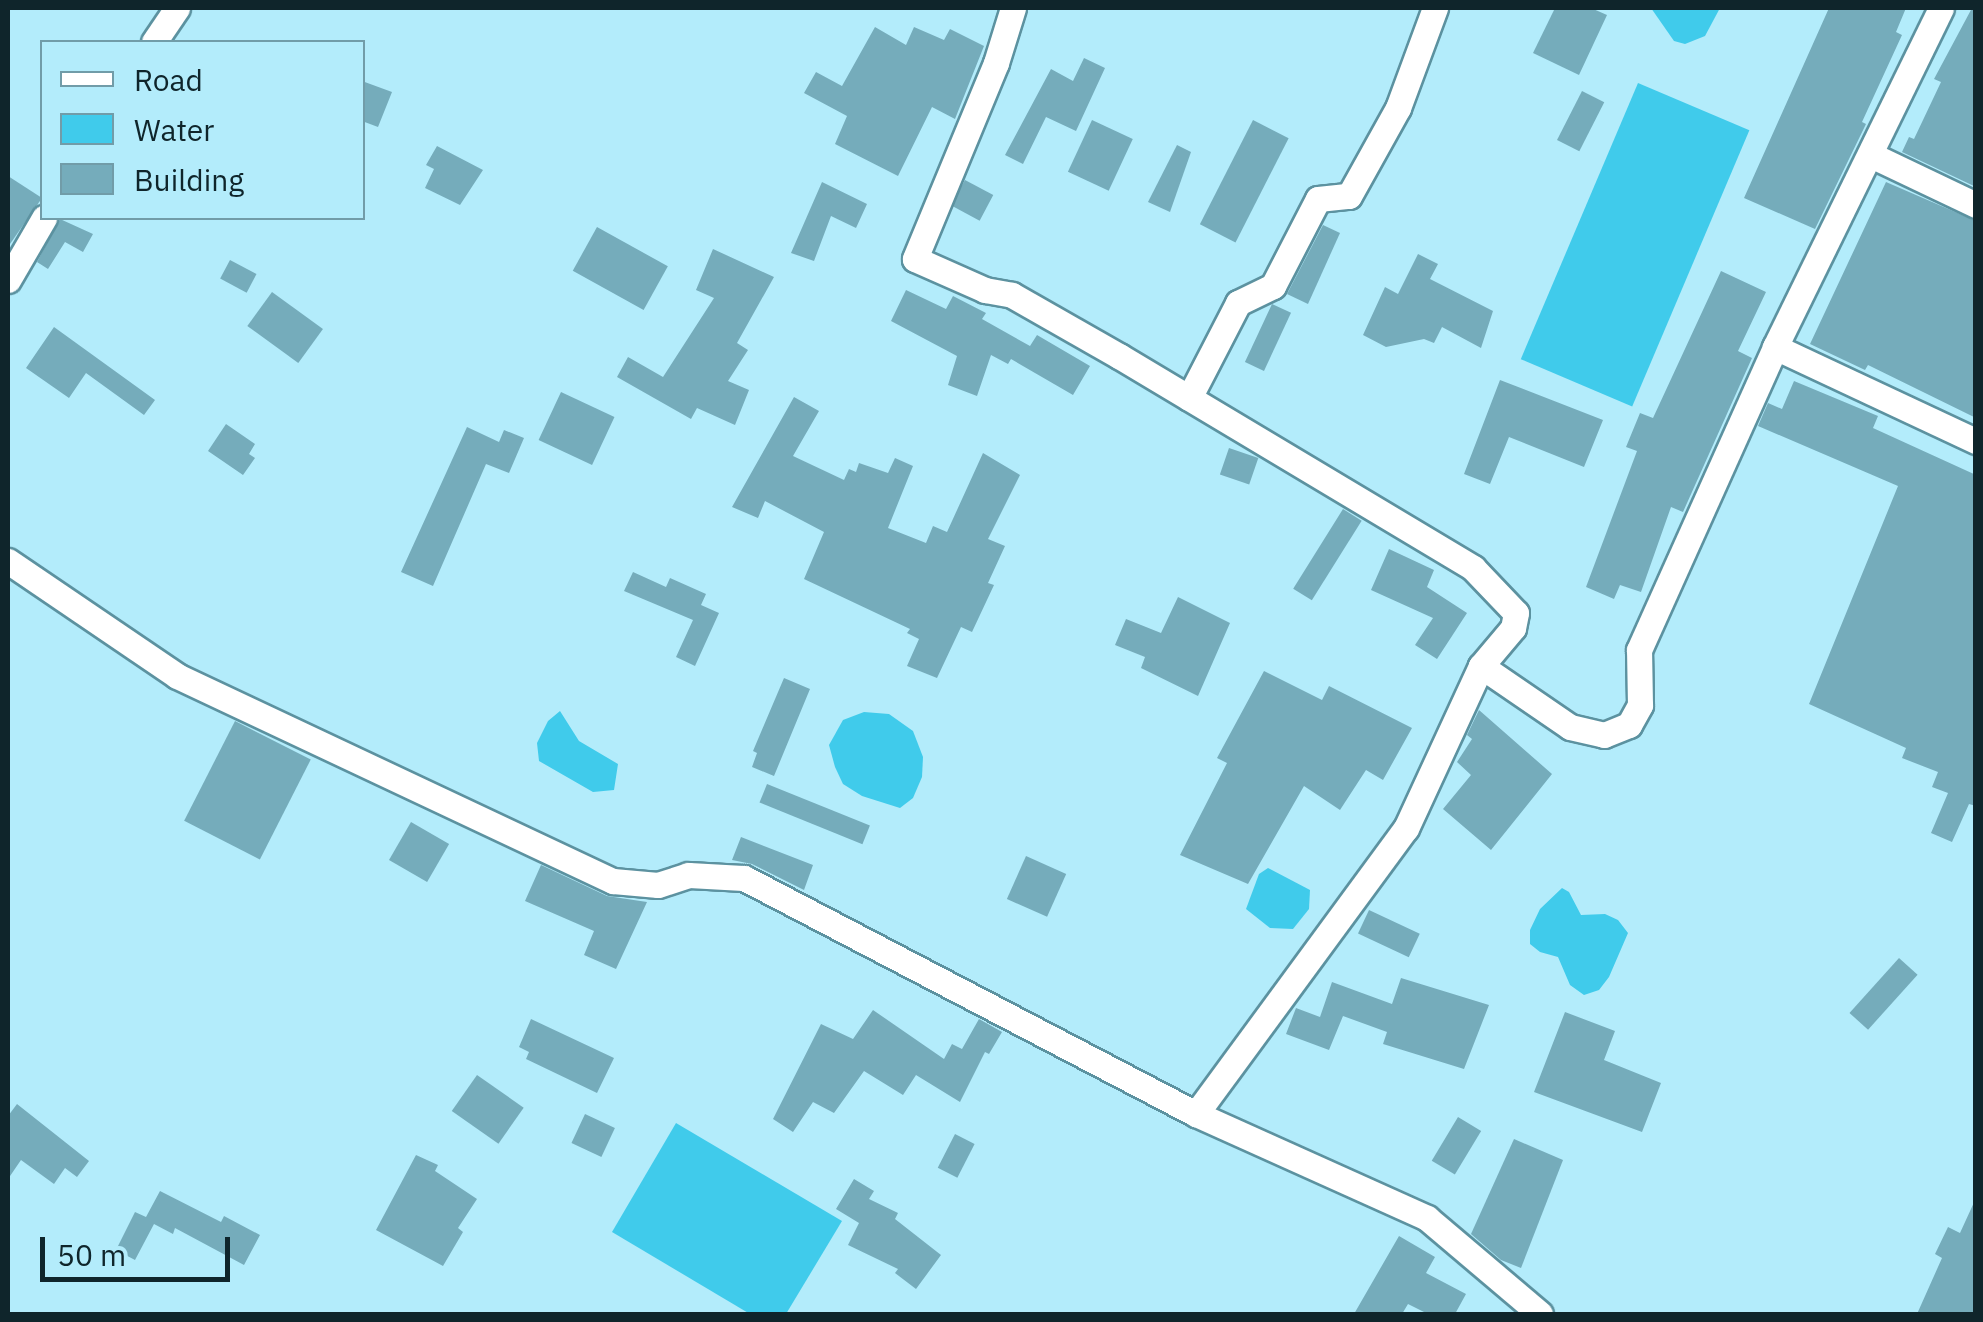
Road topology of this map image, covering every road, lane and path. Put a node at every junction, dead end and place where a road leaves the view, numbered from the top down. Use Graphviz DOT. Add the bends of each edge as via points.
graph roads {
  1 [pos="177,8"];
  2 [pos="1013,8"];
  3 [pos="1435,8"];
  4 [pos="1941,8"];
  5 [pos="155,40"];
  6 [pos="1871,155"];
  7 [pos="1976,205"];
  8 [pos="43,220"];
  9 [pos="8,280"];
  10 [pos="1774,348"];
  11 [pos="1188,398"];
  12 [pos="1976,441"];
  13 [pos="8,560"];
  14 [pos="1480,666"];
  15 [pos="1196,1114"];
  16 [pos="1540,1314"];
  1 -- 5 [label="street"];
  2 -- 11 [label="street" via="915,259 1012,296"];
  3 -- 11 [label="street" via="1398,108 1349,196 1318,199 1273,286 1238,302"];
  4 -- 6 [label="street"];
  6 -- 7 [label="street"];
  6 -- 10 [label="street"];
  8 -- 9 [label="street"];
  10 -- 12 [label="street"];
  10 -- 14 [label="street" via="1639,650 1640,705 1628,724 1604,735 1570,726"];
  11 -- 14 [label="street" via="1473,568 1516,612 1513,628"];
  13 -- 15 [label="street" via="176,676 346,758 613,881 658,885 688,875 744,878"];
  14 -- 15 [label="street" via="1406,828"];
  15 -- 16 [label="street" via="1426,1218"];
}
